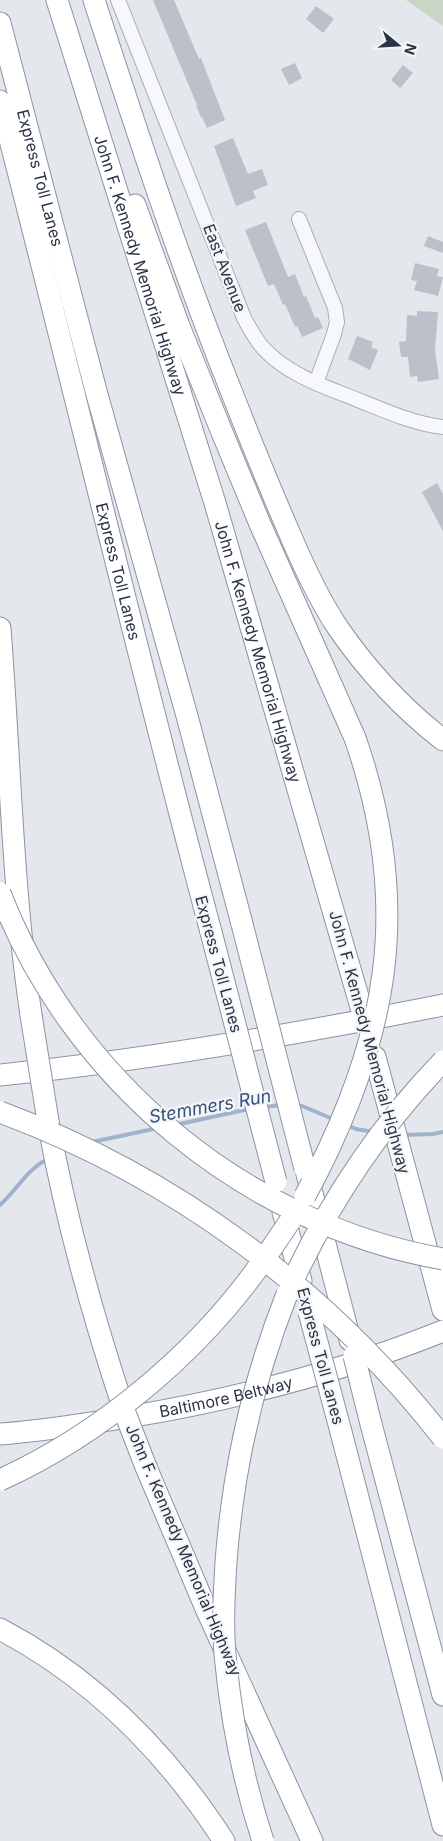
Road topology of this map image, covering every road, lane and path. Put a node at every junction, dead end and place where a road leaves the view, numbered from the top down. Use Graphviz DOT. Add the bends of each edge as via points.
graph roads {
  1 [pos="57,0"];
  2 [pos="94,0"];
  3 [pos="118,0"];
  4 [pos="0,23"];
  5 [pos="0,101"];
  6 [pos="98,128"];
  7 [pos="299,218"];
  8 [pos="316,383"];
  9 [pos="443,427"];
  10 [pos="0,628"];
  11 [pos="443,740"];
  12 [pos="0,893"];
  13 [pos="443,1005"];
  14 [pos="443,1061"];
  15 [pos="0,1075"];
  16 [pos="0,1112"];
  17 [pos="443,1260"];
  18 [pos="443,1310"];
  19 [pos="443,1331"];
  20 [pos="0,1434"];
  21 [pos="443,1438"];
  22 [pos="0,1480"];
  23 [pos="0,1629"];
  24 [pos="443,1695"];
  25 [pos="443,1825"];
  26 [pos="224,1841"];
  27 [pos="264,1841"];
  28 [pos="312,1841"];
  1 -- 6 [label="highway, John F. Kennedy Memorial Highway"];
  2 -- 11 [label="highway" via="203,321 305,568 338,627 366,664 397,700"];
  3 -- 8 [label="street, East Avenue" via="244,318 264,350 286,367"];
  4 -- 24 [label="highway, Express Toll Lanes, bridge" via="96,391 185,707"];
  5 -- 25 [label="highway, Express Toll Lanes, bridge" via="151,703"];
  6 -- 18 [label="highway, John F. Kennedy Memorial Highway, bridge" via="223,529 339,928"];
  6 -- 22 [label="highway, bridge" via="125,179 218,424 355,738 382,838 386,941 381,994 367,1052 351,1098 305,1196 269,1252 231,1302 184,1353 117,1410 45,1457"];
  7 -- 8 [label="street" via="335,308 337,322"];
  8 -- 9 [label="street, East Avenue" via="389,412"];
  10 -- 28 [label="highway, John F. Kennedy Memorial Highway, bridge" via="25,969 56,1165 82,1277 146,1467 203,1603"];
  12 -- 17 [label="highway, bridge" via="33,962 68,1019 115,1077 170,1130 238,1179 308,1217 374,1242"];
  13 -- 15 [label="highway" via="222,1045"];
  14 -- 27 [label="highway, bridge" via="411,1095 362,1157 312,1241 270,1340 243,1433 230,1513 224,1628 236,1735 248,1792"];
  16 -- 21 [label="highway, bridge" via="120,1166 171,1194 251,1248 359,1344"];
  19 -- 20 [label="highway, Baltimore Beltway" via="335,1369 237,1397 99,1422"];
  23 -- 26 [label="highway" via="69,1672 126,1720 195,1797"];
}
